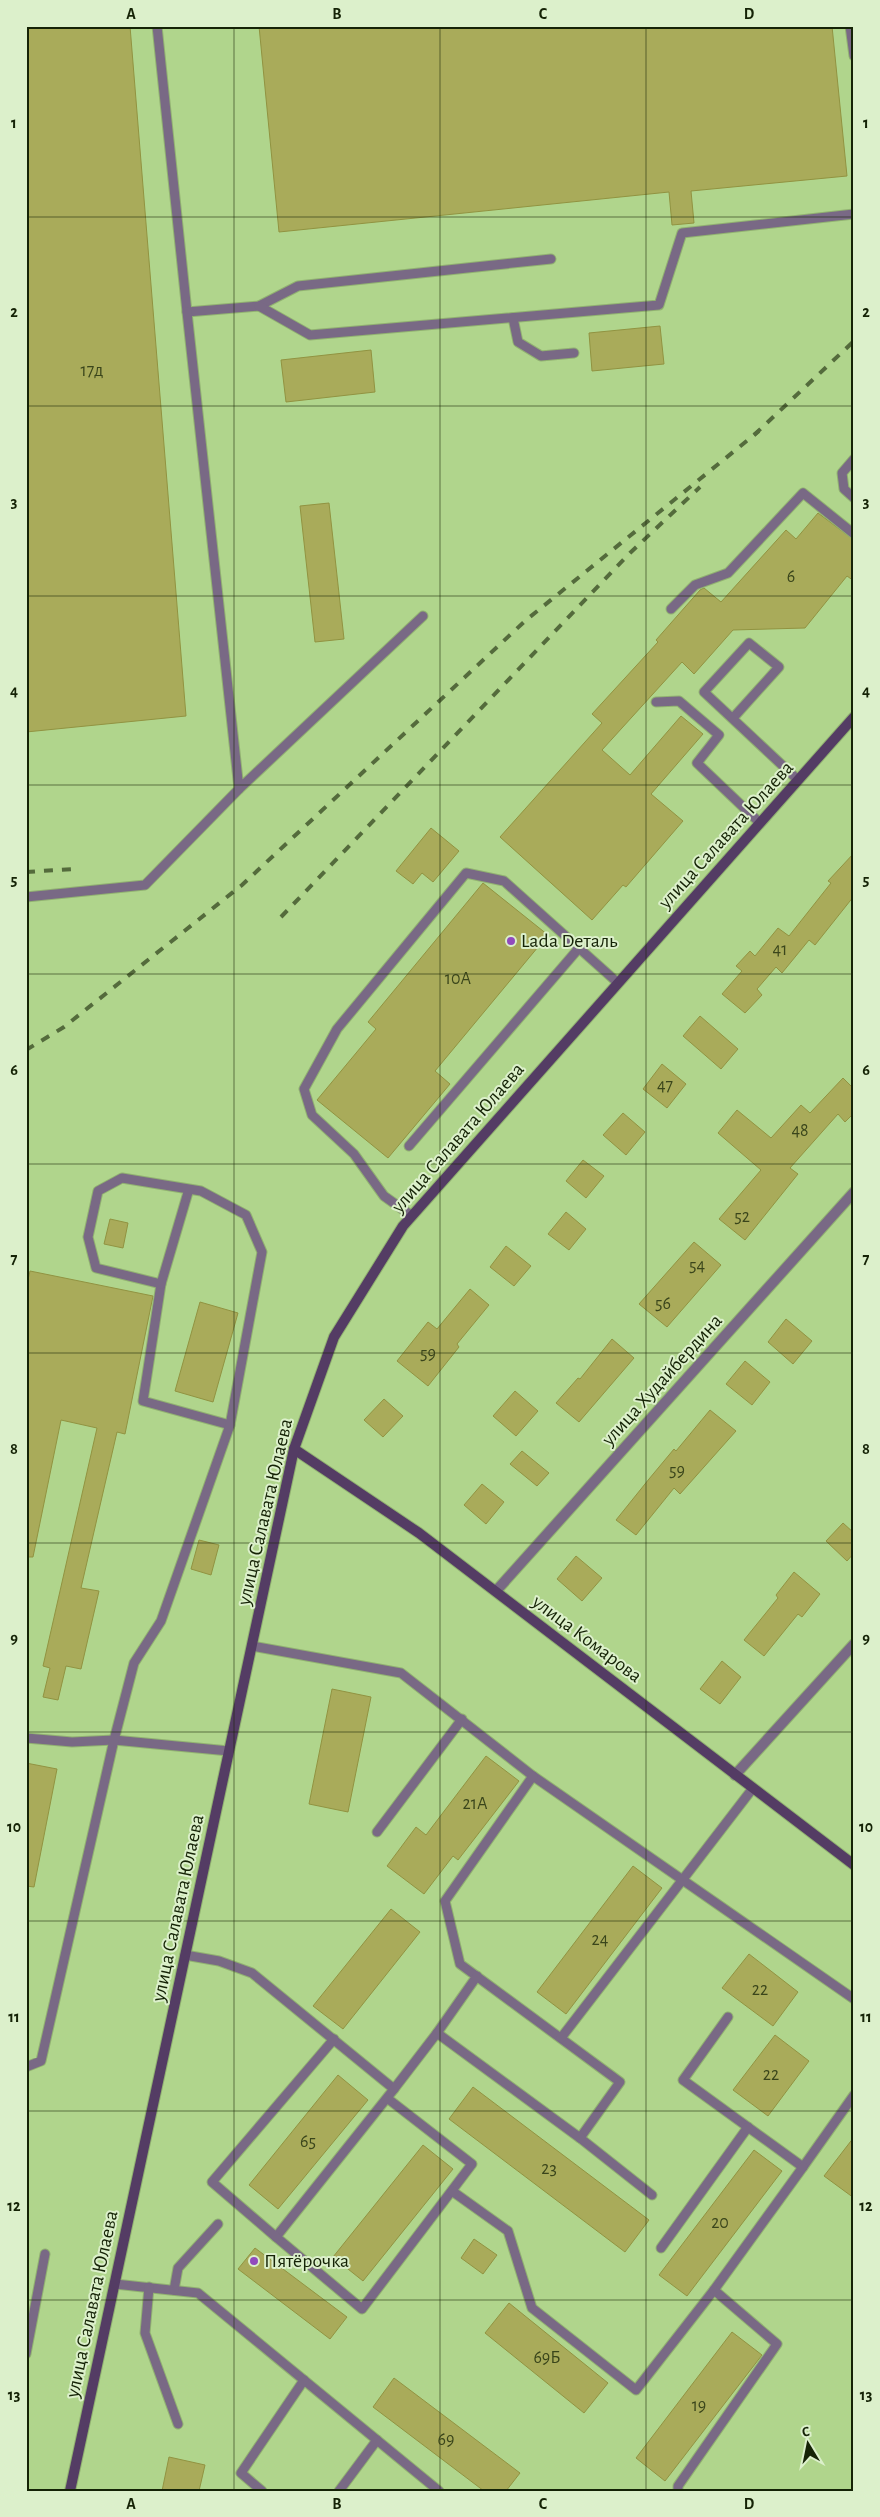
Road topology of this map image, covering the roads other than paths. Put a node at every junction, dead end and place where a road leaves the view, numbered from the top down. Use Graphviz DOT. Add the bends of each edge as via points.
graph roads {
  1 [pos="157,26"];
  2 [pos="850,26"];
  3 [pos="854,56"];
  4 [pos="854,214"];
  5 [pos="551,259"];
  6 [pos="259,306"];
  7 [pos="187,312"];
  8 [pos="514,318"];
  9 [pos="574,353"];
  10 [pos="854,459"];
  11 [pos="854,498"];
  12 [pos="854,534"];
  13 [pos="671,609"];
  14 [pos="423,616"];
  15 [pos="656,702"];
  16 [pos="854,717"];
  17 [pos="733,718"];
  18 [pos="798,780"];
  19 [pos="239,790"];
  20 [pos="760,823"];
  21 [pos="26,897"];
  22 [pos="579,948"];
  23 [pos="618,983"];
  24 [pos="409,1146"];
  25 [pos="189,1189"];
  26 [pos="854,1192"];
  27 [pos="412,1216"];
  28 [pos="161,1284"];
  29 [pos="230,1425"];
  30 [pos="294,1449"];
  31 [pos="496,1591"];
  32 [pos="854,1644"];
  33 [pos="252,1646"];
  34 [pos="462,1719"];
  35 [pos="26,1738"];
  36 [pos="114,1740"];
  37 [pos="229,1751"];
  38 [pos="736,1775"];
  39 [pos="533,1776"];
  40 [pos="752,1788"];
  41 [pos="377,1832"];
  42 [pos="854,1865"];
  43 [pos="683,1879"];
  44 [pos="185,1955"];
  45 [pos="477,1976"];
  46 [pos="854,1999"];
  47 [pos="728,2016"];
  48 [pos="437,2033"];
  49 [pos="561,2038"];
  50 [pos="334,2040"];
  51 [pos="26,2067"];
  52 [pos="394,2089"];
  53 [pos="854,2095"];
  54 [pos="387,2098"];
  55 [pos="748,2127"];
  56 [pos="580,2138"];
  57 [pos="803,2167"];
  58 [pos="452,2191"];
  59 [pos="652,2195"];
  60 [pos="218,2224"];
  61 [pos="276,2237"];
  62 [pos="661,2248"];
  63 [pos="45,2254"];
  64 [pos="115,2284"];
  65 [pos="149,2287"];
  66 [pos="174,2290"];
  67 [pos="714,2290"];
  68 [pos="26,2354"];
  69 [pos="304,2380"];
  70 [pos="178,2424"];
  71 [pos="377,2440"];
  72 [pos="70,2491"];
  73 [pos="262,2491"];
  74 [pos="339,2491"];
  75 [pos="439,2491"];
  76 [pos="678,2491"];
  1 -- 7 [label="lane"];
  2 -- 3 [label="lane"];
  4 -- 8 [label="lane" via="682,233 659,305"];
  5 -- 6 [label="lane" via="298,286"];
  6 -- 7 [label="lane"];
  6 -- 8 [label="lane" via="310,335"];
  7 -- 19 [label="lane"];
  8 -- 9 [label="lane" via="518,342 541,356"];
  10 -- 11 [label="lane" via="842,473 844,489"];
  12 -- 13 [label="lane" via="803,492 728,573 695,586"];
  14 -- 19 [label="lane"];
  15 -- 20 [label="lane" via="678,701 719,735 697,763"];
  16 -- 18 [label="street, улица Салавата Юлаева"];
  17 -- 17 [label="lane" via="704,692 749,643 779,667"];
  17 -- 18 [label="lane"];
  18 -- 20 [label="street, улица Салавата Юлаева"];
  19 -- 21 [label="lane" via="145,885"];
  20 -- 23 [label="street, улица Салавата Юлаева"];
  22 -- 23 [label="lane"];
  22 -- 24 [label="lane"];
  22 -- 27 [label="lane" via="504,881 466,873 337,1029 304,1089 312,1115 354,1154 384,1196"];
  23 -- 27 [label="street, улица Салавата Юлаева"];
  25 -- 28 [label="lane"];
  25 -- 28 [label="lane" via="122,1178 98,1191 88,1237 96,1268"];
  25 -- 29 [label="lane" via="201,1191 246,1215 262,1252"];
  26 -- 31 [label="street, улица Худайбердина"];
  27 -- 30 [label="street, улица Салавата Юлаева" via="402,1226 334,1337"];
  28 -- 29 [label="lane" via="144,1401"];
  29 -- 36 [label="lane" via="160,1621 134,1663"];
  30 -- 31 [label="street, улица Комарова" via="420,1533"];
  30 -- 33 [label="street, улица Салавата Юлаева"];
  31 -- 38 [label="street, улица Комарова"];
  32 -- 38 [label="street"];
  33 -- 34 [label="lane" via="401,1672"];
  33 -- 37 [label="street, улица Салавата Юлаева"];
  34 -- 39 [label="lane"];
  34 -- 41 [label="lane"];
  35 -- 36 [label="lane" via="72,1742"];
  36 -- 37 [label="lane"];
  36 -- 51 [label="lane" via="42,2061"];
  37 -- 44 [label="street, улица Салавата Юлаева"];
  38 -- 40 [label="street, улица Комарова"];
  39 -- 43 [label="lane"];
  39 -- 45 [label="lane" via="445,1901 460,1964"];
  40 -- 42 [label="street, улица Комарова"];
  40 -- 43 [label="lane"];
  43 -- 46 [label="lane"];
  43 -- 49 [label="lane"];
  44 -- 50 [label="lane" via="219,1961 252,1973"];
  44 -- 64 [label="street, улица Салавата Юлаева"];
  45 -- 48 [label="lane"];
  45 -- 49 [label="lane"];
  47 -- 55 [label="lane" via="683,2080"];
  48 -- 52 [label="lane"];
  48 -- 56 [label="lane"];
  49 -- 56 [label="lane" via="620,2082"];
  50 -- 52 [label="lane"];
  50 -- 61 [label="lane" via="212,2182"];
  52 -- 54 [label="lane"];
  53 -- 57 [label="lane"];
  54 -- 58 [label="lane" via="472,2164"];
  54 -- 61 [label="lane"];
  55 -- 57 [label="lane"];
  55 -- 62 [label="lane"];
  56 -- 59 [label="lane"];
  57 -- 67 [label="lane"];
  58 -- 61 [label="lane" via="362,2309"];
  58 -- 67 [label="lane" via="508,2230 532,2308 636,2390"];
  60 -- 66 [label="lane" via="178,2268"];
  63 -- 68 [label="lane"];
  64 -- 65 [label="lane"];
  64 -- 72 [label="street, улица Салавата Юлаева"];
  65 -- 66 [label="lane"];
  65 -- 70 [label="lane" via="145,2333"];
  66 -- 69 [label="lane" via="198,2293"];
  67 -- 76 [label="lane" via="778,2344 678,2486"];
  69 -- 71 [label="lane"];
  69 -- 73 [label="lane" via="241,2473"];
  71 -- 74 [label="lane"];
  71 -- 75 [label="lane"];
}
